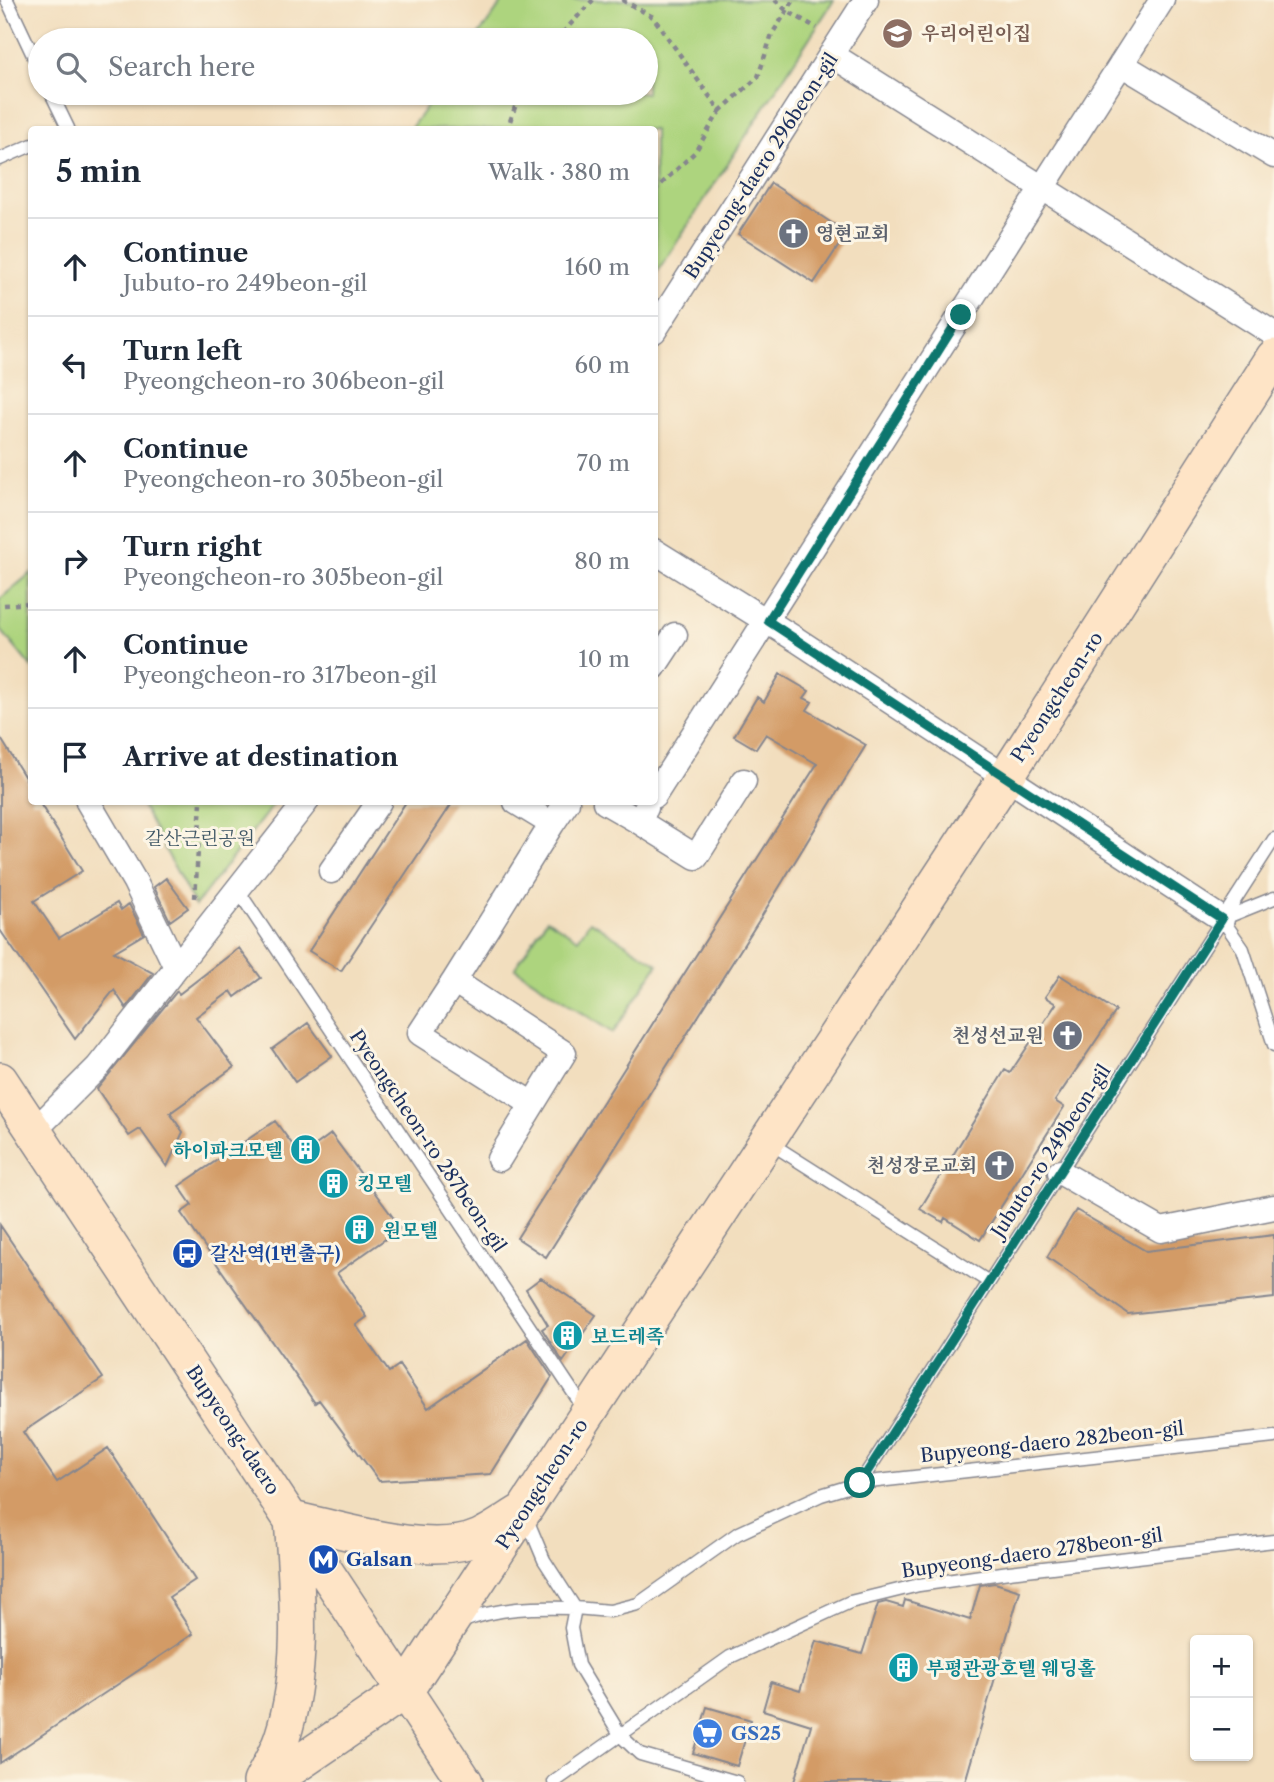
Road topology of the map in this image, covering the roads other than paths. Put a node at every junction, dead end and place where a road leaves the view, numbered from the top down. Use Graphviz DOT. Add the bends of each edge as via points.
graph roads {
  1 [pos="7,0"];
  2 [pos="866,0"];
  3 [pos="1162,0"];
  4 [pos="28,45"];
  5 [pos="832,55"];
  6 [pos="1121,64"];
  7 [pos="57,105"];
  8 [pos="67,126"];
  9 [pos="28,147"];
  10 [pos="1274,156"];
  11 [pos="0,159"];
  12 [pos="1042,187"];
  13 [pos="658,325"];
  14 [pos="1274,334"];
  15 [pos="1274,357"];
  16 [pos="658,553"];
  17 [pos="768,621"];
  18 [pos="675,635"];
  19 [pos="658,661"];
  20 [pos="1006,777"];
  21 [pos="744,781"];
  22 [pos="658,790"];
  23 [pos="90,805"];
  24 [pos="304,805"];
  25 [pos="377,805"];
  26 [pos="521,805"];
  27 [pos="565,805"];
  28 [pos="618,805"];
  29 [pos="644,811"];
  30 [pos="552,824"];
  31 [pos="1274,839"];
  32 [pos="331,871"];
  33 [pos="237,889"];
  34 [pos="1274,898"];
  35 [pos="1222,919"];
  36 [pos="176,967"];
  37 [pos="454,981"];
  38 [pos="1274,1045"];
  39 [pos="0,1080"];
  40 [pos="532,1104"];
  41 [pos="34,1131"];
  42 [pos="767,1141"];
  43 [pos="499,1159"];
  44 [pos="1060,1171"];
  45 [pos="1274,1207"];
  46 [pos="989,1282"];
  47 [pos="588,1414"];
  48 [pos="1274,1437"];
  49 [pos="860,1483"];
  50 [pos="524,1511"];
  51 [pos="292,1519"];
  52 [pos="1274,1541"];
  53 [pos="575,1608"];
  54 [pos="447,1628"];
  55 [pos="406,1690"];
  56 [pos="621,1736"];
  57 [pos="261,1782"];
  58 [pos="271,1782"];
  59 [pos="465,1782"];
  60 [pos="554,1782"];
  61 [pos="737,1782"];
  1 -- 4 [label="lane"];
  2 -- 5 [label="street, Bupyeong-daero 296beon-gil"];
  3 -- 6 [label="street"];
  5 -- 12 [label="street"];
  5 -- 13 [label="street, Bupyeong-daero 296beon-gil"];
  6 -- 10 [label="street"];
  6 -- 12 [label="street"];
  7 -- 8 [label="lane"];
  9 -- 11 [label="lane"];
  12 -- 14 [label="street"];
  12 -- 17 [label="street"];
  15 -- 20 [label="main road, Pyeongcheon-ro"];
  16 -- 17 [label="street"];
  17 -- 20 [label="street"];
  17 -- 22 [label="street"];
  18 -- 19 [label="street"];
  20 -- 35 [label="street"];
  20 -- 42 [label="main road, Pyeongcheon-ro"];
  21 -- 29 [label="street" via="696,857"];
  23 -- 36 [label="street" via="135,882"];
  24 -- 33 [label="street"];
  25 -- 32 [label="street"];
  26 -- 30 [label="street"];
  27 -- 30 [label="street"];
  28 -- 29 [label="street"];
  30 -- 37 [label="street"];
  31 -- 35 [label="lane, Jubuto-ro 249beon-gil"];
  33 -- 36 [label="street"];
  33 -- 47 [label="lane, Pyeongcheon-ro 287beon-gil"];
  34 -- 35 [label="lane"];
  35 -- 38 [label="lane" via="1243,949"];
  35 -- 44 [label="lane, Jubuto-ro 249beon-gil"];
  36 -- 41 [label="street" via="98,1067"];
  37 -- 40 [label="street" via="564,1053"];
  37 -- 40 [label="street" via="421,1033"];
  39 -- 41 [label="main road, Bupyeong-daero"];
  40 -- 43 [label="street"];
  41 -- 51 [label="main road, Bupyeong-daero"];
  42 -- 46 [label="lane"];
  42 -- 47 [label="main road, Pyeongcheon-ro"];
  44 -- 45 [label="street" via="1161,1230"];
  44 -- 46 [label="lane, Jubuto-ro 249beon-gil"];
  46 -- 49 [label="lane, Jubuto-ro 249beon-gil"];
  47 -- 50 [label="main road, Pyeongcheon-ro"];
  48 -- 49 [label="lane, Bupyeong-daero 282beon-gil"];
  49 -- 53 [label="lane, Bupyeong-daero 282beon-gil" via="821,1495 737,1534 638,1604 610,1611"];
  50 -- 51 [label="main road" via="480,1538 449,1545 397,1541"];
  50 -- 53 [label="lane" via="544,1560"];
  50 -- 54 [label="main road, Pyeongcheon-ro"];
  51 -- 55 [label="main road, Bupyeong-daero"];
  51 -- 57 [label="main road" via="298,1614 289,1711"];
  52 -- 56 [label="lane, Bupyeong-daero 278beon-gil" via="1009,1572 919,1585 850,1602 730,1657"];
  53 -- 54 [label="lane, Bupyeong-daero 282beon-gil" via="517,1607"];
  53 -- 56 [label="lane" via="571,1628 578,1665"];
  54 -- 55 [label="main road, Pyeongcheon-ro"];
  55 -- 58 [label="main road, Pyeongcheon-ro"];
  55 -- 59 [label="main road, Bupyeong-daero"];
  56 -- 60 [label="lane, Bupyeong-daero 278beon-gil"];
  56 -- 61 [label="lane" via="640,1754"];
}
